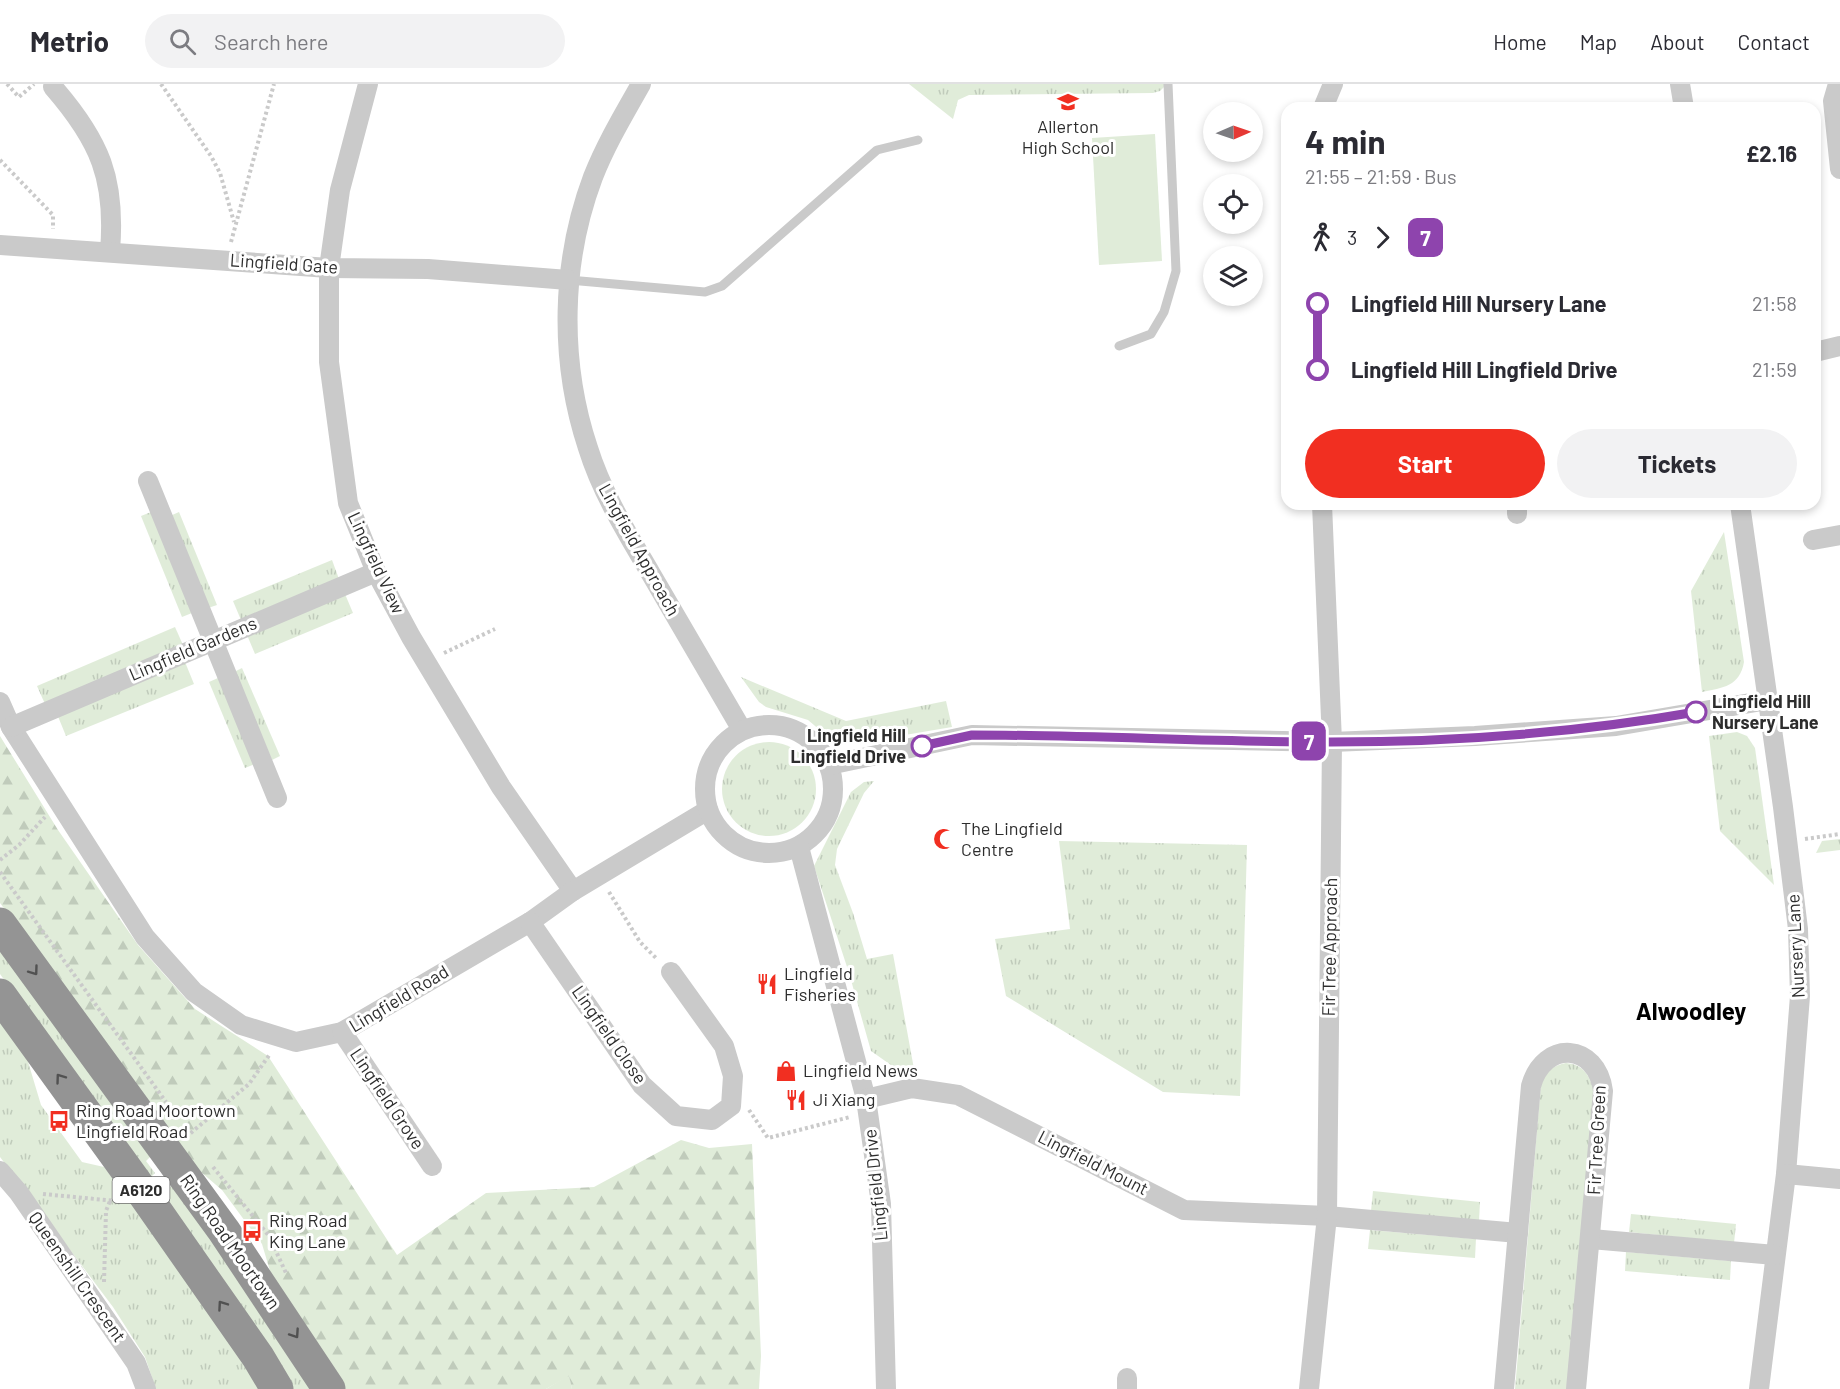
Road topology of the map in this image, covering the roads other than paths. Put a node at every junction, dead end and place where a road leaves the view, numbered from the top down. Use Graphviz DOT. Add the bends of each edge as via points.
graph roads {
  1 [pos="368,84"];
  2 [pos="641,84"];
  3 [pos="1168,84"];
  4 [pos="1333,84"];
  5 [pos="1680,84"];
  6 [pos="1838,84"];
  7 [pos="44,86"];
  8 [pos="1326,102"];
  9 [pos="1683,102"];
  10 [pos="918,140"];
  11 [pos="1840,169"];
  12 [pos="0,245"];
  13 [pos="110,251"];
  14 [pos="329,268"];
  15 [pos="568,280"];
  16 [pos="1119,346"];
  17 [pos="1840,346"];
  18 [pos="1821,350"];
  19 [pos="148,481"];
  20 [pos="1322,510"];
  21 [pos="1741,510"];
  22 [pos="1840,535"];
  23 [pos="1813,540"];
  24 [pos="376,572"];
  25 [pos="212,641"];
  26 [pos="1768,700"];
  27 [pos="0,702"];
  28 [pos="11,727"];
  29 [pos="742,730"];
  30 [pos="1332,742"];
  31 [pos="829,765"];
  32 [pos="277,798"];
  33 [pos="708,810"];
  34 [pos="799,847"];
  35 [pos="573,891"];
  36 [pos="530,922"];
  37 [pos="0,924"];
  38 [pos="671,972"];
  39 [pos="0,995"];
  40 [pos="342,1032"];
  41 [pos="867,1106"];
  42 [pos="432,1166"];
  43 [pos="0,1171"];
  44 [pos="1786,1174"];
  45 [pos="1840,1179"];
  46 [pos="1327,1216"];
  47 [pos="1518,1233"];
  48 [pos="1591,1239"];
  49 [pos="1775,1255"];
  50 [pos="146,1389"];
  51 [pos="277,1389"];
  52 [pos="329,1389"];
  53 [pos="886,1389"];
  54 [pos="1309,1389"];
  55 [pos="1504,1389"];
  56 [pos="1576,1389"];
  57 [pos="1759,1389"];
  1 -- 14 [label="street, Lingfield View" via="340,190"];
  2 -- 15 [label="street, Lingfield Approach" via="609,140 593,178"];
  3 -- 16 [label="lane" via="1176,271 1164,312 1151,334"];
  4 -- 8 [label="street"];
  5 -- 9 [label="street"];
  6 -- 11 [label="street" via="1833,101"];
  7 -- 13 [label="street" via="75,112 94,142 109,182 113,216"];
  10 -- 15 [label="lane" via="877,150 722,286 705,292"];
  12 -- 13 [label="street, Lingfield Gate"];
  13 -- 14 [label="street, Lingfield Gate"];
  14 -- 15 [label="street, Lingfield Gate"];
  14 -- 24 [label="street, Lingfield View" via="329,362 348,503"];
  15 -- 29 [label="street, Lingfield Approach" via="570,370 588,449 613,508"];
  17 -- 18 [label="street"];
  19 -- 25 [label="street"];
  20 -- 30 [label="street, Fir Tree Approach"];
  21 -- 26 [label="street, Nursery Lane"];
  22 -- 23 [label="street"];
  24 -- 25 [label="street, Lingfield Gardens"];
  24 -- 35 [label="street, Lingfield View" via="501,787"];
  25 -- 28 [label="street, Lingfield Gardens"];
  25 -- 32 [label="street"];
  26 -- 30 [label="street" via="1616,726"];
  26 -- 44 [label="street, Nursery Lane" via="1798,929 1800,996"];
  27 -- 28 [label="street, Lingfield Road"];
  28 -- 40 [label="street, Lingfield Road" via="145,937 194,992 241,1025 296,1042"];
  29 -- 31 [label="street" via="764,724 792,729 811,740"];
  29 -- 33 [label="street" via="717,751 707,771"];
  30 -- 31 [label="street" via="972,735"];
  30 -- 46 [label="street, Fir Tree Approach"];
  31 -- 34 [label="street" via="834,787 828,816 815,835"];
  33 -- 34 [label="street" via="719,830 740,846 761,853"];
  33 -- 35 [label="street, Lingfield Road"];
  34 -- 41 [label="street, Lingfield Drive"];
  35 -- 36 [label="street, Lingfield Road"];
  36 -- 38 [label="street, Lingfield Close" via="642,1085 676,1116 712,1120 731,1106 733,1076 724,1046"];
  36 -- 40 [label="street, Lingfield Road"];
  37 -- 52 [label="highway, Ring Road Moortown / A6120, one-way" via="224,1231"];
  51 -- 39 [label="highway, A6120, one-way" via="144,1194"];
  40 -- 42 [label="street, Lingfield Grove"];
  41 -- 46 [label="street, Lingfield Mount" via="912,1088 958,1095 1184,1210"];
  41 -- 53 [label="street, Lingfield Drive" via="881,1204"];
  43 -- 50 [label="street, Queenshill Crescent" via="139,1367"];
  44 -- 45 [label="street"];
  44 -- 49 [label="street, Nursery Lane"];
  46 -- 47 [label="street, Lingfield Mount"];
  46 -- 54 [label="street, Fir Tree Approach"];
  47 -- 48 [label="street, Fir Tree Green" via="1534,1074 1551,1056 1576,1054 1596,1067 1603,1091"];
  47 -- 55 [label="street, Fir Tree Green"];
  48 -- 49 [label="street"];
  48 -- 56 [label="street, Fir Tree Green"];
  49 -- 57 [label="street, Nursery Lane"];
}
